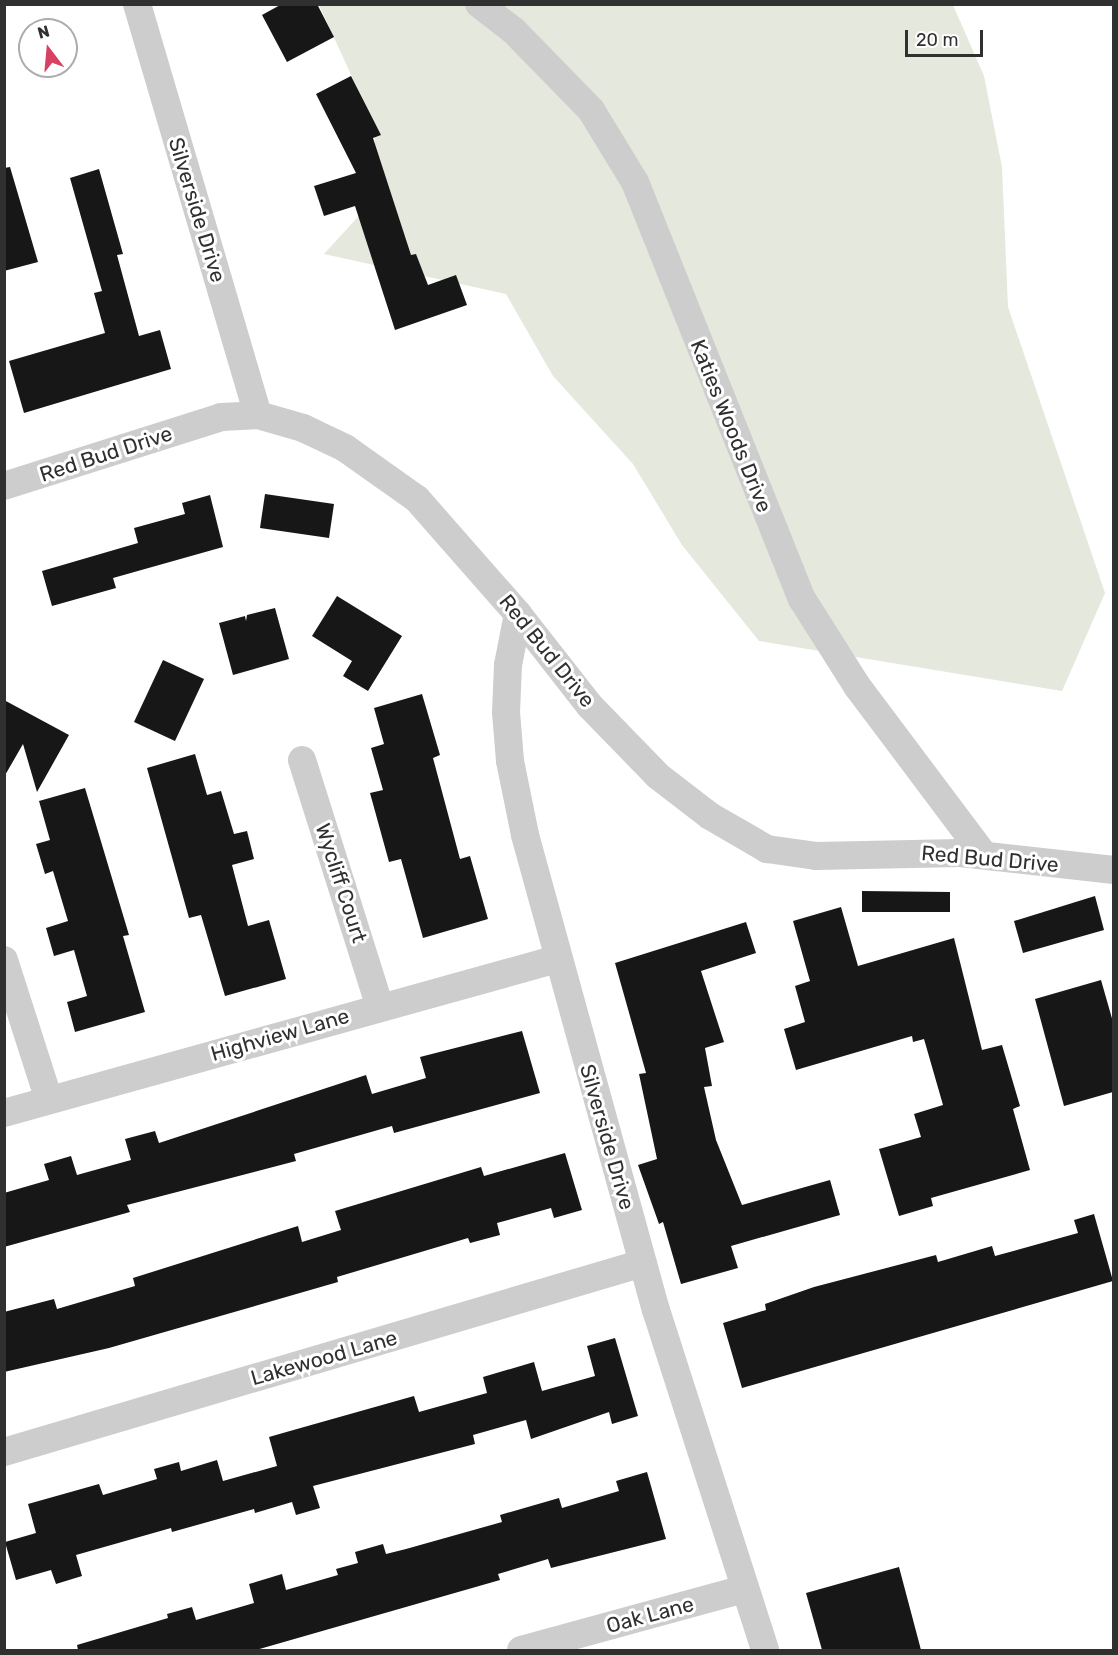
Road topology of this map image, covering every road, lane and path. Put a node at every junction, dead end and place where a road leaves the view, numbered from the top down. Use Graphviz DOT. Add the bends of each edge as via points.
graph roads {
  1 [pos="136,4"];
  2 [pos="479,4"];
  3 [pos="258,415"];
  4 [pos="4,486"];
  5 [pos="518,614"];
  6 [pos="302,760"];
  7 [pos="984,855"];
  8 [pos="1113,870"];
  9 [pos="557,959"];
  10 [pos="4,960"];
  11 [pos="380,1006"];
  12 [pos="49,1100"];
  13 [pos="4,1113"];
  14 [pos="643,1263"];
  15 [pos="4,1452"];
  16 [pos="744,1589"];
  17 [pos="521,1650"];
  18 [pos="765,1650"];
  1 -- 3 [label="street, Silverside Drive"];
  2 -- 7 [label="street, Katies Woods Drive" via="514,31 591,111 635,182 802,599 857,686"];
  3 -- 4 [label="street, Red Bud Drive" via="221,417"];
  3 -- 5 [label="street, Red Bud Drive" via="303,428 386,473 417,499"];
  5 -- 7 [label="street, Red Bud Drive" via="591,706 658,776 710,816 768,849 816,856 934,852"];
  5 -- 9 [label="street, Silverside Drive" via="508,665 510,761"];
  6 -- 11 [label="street, Wycliff Court"];
  7 -- 8 [label="street, Red Bud Drive"];
  9 -- 11 [label="street, Highview Lane"];
  9 -- 14 [label="street, Silverside Drive"];
  10 -- 12 [label="street"];
  11 -- 12 [label="street, Highview Lane"];
  12 -- 13 [label="street, Highview Lane"];
  14 -- 15 [label="street, Lakewood Lane"];
  14 -- 16 [label="street, Silverside Drive"];
  16 -- 17 [label="street, Oak Lane"];
  16 -- 18 [label="street, Silverside Drive"];
}
